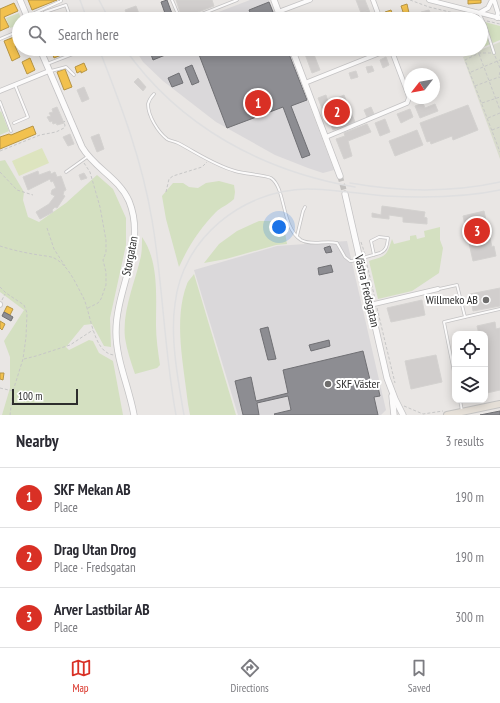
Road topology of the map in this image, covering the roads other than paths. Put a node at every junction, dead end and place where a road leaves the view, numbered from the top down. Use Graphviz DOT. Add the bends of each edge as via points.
graph roads {
  1 [pos="20,0"];
  2 [pos="61,0"];
  3 [pos="172,0"];
  4 [pos="237,0"];
  5 [pos="274,0"];
  6 [pos="310,0"];
  7 [pos="373,0"];
  8 [pos="429,0"];
  9 [pos="493,0"];
  10 [pos="498,4"];
  11 [pos="25,12"];
  12 [pos="39,12"];
  13 [pos="44,12"];
  14 [pos="68,12"];
  15 [pos="177,12"];
  16 [pos="207,12"];
  17 [pos="278,12"];
  18 [pos="377,12"];
  19 [pos="475,12"];
  20 [pos="481,12"];
  21 [pos="488,15"];
  22 [pos="499,18"];
  23 [pos="12,34"];
  24 [pos="488,37"];
  25 [pos="0,39"];
  26 [pos="494,53"];
  27 [pos="43,56"];
  28 [pos="67,56"];
  29 [pos="295,56"];
  30 [pos="373,56"];
  31 [pos="393,56"];
  32 [pos="46,64"];
  33 [pos="49,72"];
  34 [pos="74,75"];
  35 [pos="306,83"];
  36 [pos="15,85"];
  37 [pos="0,91"];
  38 [pos="154,94"];
  39 [pos="0,102"];
  40 [pos="14,123"];
  41 [pos="11,131"];
  42 [pos="326,137"];
  43 [pos="86,158"];
  44 [pos="66,172"];
  45 [pos="340,176"];
  46 [pos="345,194"];
  47 [pos="305,207"];
  48 [pos="297,236"];
  49 [pos="374,255"];
  50 [pos="359,259"];
  51 [pos="438,289"];
  52 [pos="370,305"];
  53 [pos="500,309"];
  54 [pos="465,317"];
  55 [pos="453,367"];
  56 [pos="390,388"];
  57 [pos="460,403"];
  58 [pos="500,404"];
  59 [pos="462,412"];
  60 [pos="447,413"];
  61 [pos="134,415"];
  62 [pos="394,415"];
  63 [pos="403,415"];
  1 -- 11 [label="street"];
  2 -- 12 [label="lane"];
  3 -- 15 [label="lane"];
  4 -- 16 [label="lane"];
  5 -- 17 [label="street"];
  6 -- 17 [label="street"];
  7 -- 18 [label="street"];
  8 -- 19 [label="street"];
  9 -- 10 [label="street"];
  9 -- 20 [label="street" via="488,8"];
  10 -- 22 [label="street"];
  13 -- 14 [label="lane" via="66,5"];
  21 -- 22 [label="street"];
  23 -- 25 [label="lane"];
  24 -- 26 [label="lane"];
  27 -- 32 [label="street, Storgatan"];
  28 -- 32 [label="lane"];
  29 -- 35 [label="street"];
  30 -- 35 [label="street"];
  31 -- 42 [label="street" via="408,94 408,102"];
  32 -- 33 [label="street, Storgatan"];
  33 -- 34 [label="lane" via="66,67"];
  33 -- 36 [label="street"];
  33 -- 43 [label="street, Storgatan"];
  35 -- 42 [label="street"];
  36 -- 37 [label="street"];
  36 -- 40 [label="lane" via="28,117"];
  38 -- 48 [label="lane" via="150,99 149,109 154,123 168,140 218,166 249,175 272,178 288,221"];
  39 -- 41 [label="lane"];
  42 -- 45 [label="street"];
  43 -- 44 [label="lane"];
  43 -- 61 [label="street, Storgatan" via="121,188 129,202 134,220 134,242 116,320 118,354"];
  46 -- 50 [label="street, Västra Fredsgatan"];
  47 -- 48 [label="lane"];
  48 -- 50 [label="lane" via="305,242 335,243 348,261"];
  49 -- 49 [label="lane" via="384,251 388,238 379,237 371,241"];
  49 -- 50 [label="lane"];
  50 -- 52 [label="street, Västra Fredsgatan"];
  51 -- 52 [label="street"];
  51 -- 54 [label="lane" via="457,285"];
  52 -- 56 [label="street, Västra Fredsgatan"];
  53 -- 54 [label="lane"];
  54 -- 55 [label="lane" via="444,322"];
  56 -- 62 [label="street, Västra Fredsgatan"];
  56 -- 63 [label="street, Västra Fredsgatan"];
  57 -- 59 [label="lane"];
  58 -- 59 [label="main road"];
  59 -- 60 [label="main road"];
}
